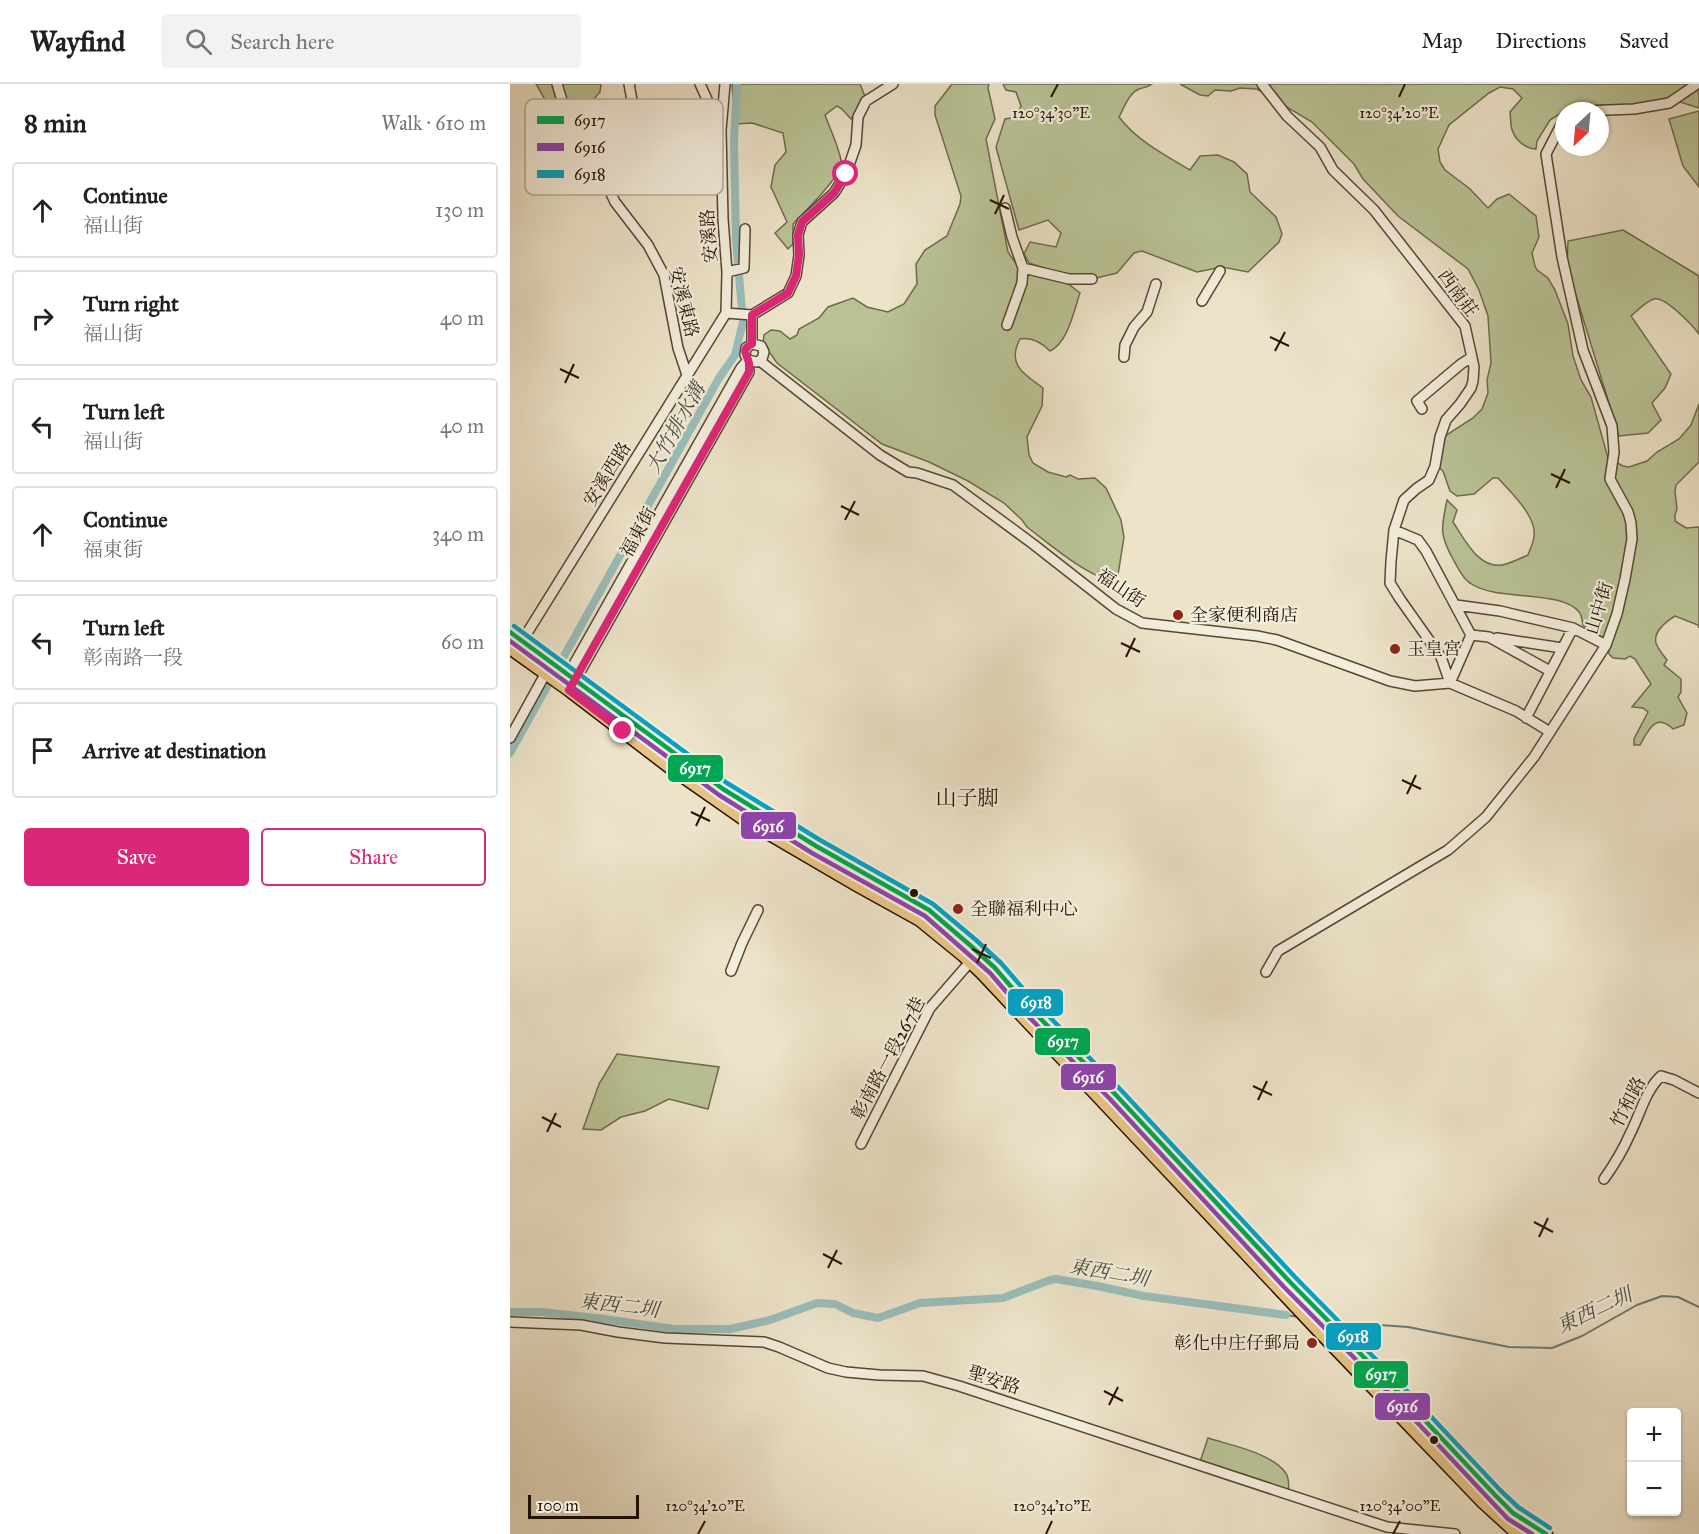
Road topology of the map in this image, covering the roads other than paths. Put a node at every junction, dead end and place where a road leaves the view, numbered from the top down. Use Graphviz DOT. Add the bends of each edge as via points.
graph roads {
  1 [pos="557,84"];
  2 [pos="629,84"];
  3 [pos="700,84"];
  4 [pos="725,84"];
  5 [pos="893,84"];
  6 [pos="1262,84"];
  7 [pos="1697,84"];
  8 [pos="562,99"];
  9 [pos="632,99"];
  10 [pos="707,99"];
  11 [pos="723,107"];
  12 [pos="1609,110"];
  13 [pos="1555,137"];
  14 [pos="612,195"];
  15 [pos="722,195"];
  16 [pos="1005,208"];
  17 [pos="745,229"];
  18 [pos="1023,268"];
  19 [pos="1220,271"];
  20 [pos="729,272"];
  21 [pos="1092,279"];
  22 [pos="1156,284"];
  23 [pos="1202,301"];
  24 [pos="726,314"];
  25 [pos="752,315"];
  26 [pos="1007,325"];
  27 [pos="752,344"];
  28 [pos="1124,357"];
  29 [pos="1472,357"];
  30 [pos="748,360"];
  31 [pos="760,361"];
  32 [pos="687,375"];
  33 [pos="1422,409"];
  34 [pos="1394,530"];
  35 [pos="1456,605"];
  36 [pos="1572,628"];
  37 [pos="510,632"];
  38 [pos="1471,635"];
  39 [pos="1489,637"];
  40 [pos="523,640"];
  41 [pos="1605,645"];
  42 [pos="1562,648"];
  43 [pos="512,649"];
  44 [pos="549,667"];
  45 [pos="1550,671"];
  46 [pos="568,681"];
  47 [pos="1449,683"];
  48 [pos="1526,717"];
  49 [pos="1550,732"];
  50 [pos="510,738"];
  51 [pos="758,910"];
  52 [pos="970,962"];
  53 [pos="731,971"];
  54 [pos="1266,972"];
  55 [pos="1699,1092"];
  56 [pos="861,1144"];
  57 [pos="1604,1179"];
  58 [pos="510,1322"];
  59 [pos="1512,1513"];
  60 [pos="1511,1531"];
  61 [pos="1455,1534"];
  62 [pos="1546,1534"];
  1 -- 8 [label="street, 安溪東路"];
  2 -- 9 [label="street"];
  3 -- 10 [label="street"];
  4 -- 11 [label="street, 安溪路"];
  5 -- 25 [label="street" via="866,101 858,117 856,145 846,174 834,193 802,222 796,276 788,293"];
  6 -- 29 [label="street, 西南莊" via="1287,116 1320,147 1333,170 1374,210 1465,326"];
  7 -- 12 [label="street" via="1669,103"];
  13 -- 41 [label="street, 山中街" via="1546,154 1562,257 1583,350 1612,426 1610,479 1631,523 1632,539 1622,591"];
  14 -- 32 [label="street, 安溪東路" via="648,245 664,275"];
  15 -- 20 [label="street, 安溪路"];
  16 -- 18 [label="street"];
  17 -- 20 [label="street" via="744,268"];
  18 -- 21 [label="street" via="1069,279"];
  18 -- 26 [label="street" via="1022,283"];
  19 -- 23 [label="street"];
  20 -- 24 [label="street, 安溪路"];
  22 -- 28 [label="street" via="1146,312 1125,345"];
  24 -- 25 [label="street"];
  24 -- 32 [label="street, 安溪西路"];
  25 -- 27 [label="street, 福山街"];
  27 -- 30 [label="street, 福山街" via="745,352"];
  27 -- 31 [label="street, 福山街" via="763,349"];
  29 -- 33 [label="street" via="1417,401"];
  29 -- 34 [label="street, 西南莊" via="1471,388 1446,420 1429,480 1404,500"];
  30 -- 31 [label="street"];
  30 -- 46 [label="street, 福東街" via="749,372"];
  31 -- 47 [label="street, 福山街" via="880,455 908,472 953,485 1133,618 1277,640 1390,681 1415,686"];
  32 -- 40 [label="street, 安溪西路"];
  34 -- 35 [label="street" via="1418,540"];
  34 -- 47 [label="street, 西南莊" via="1390,583 1441,657"];
  35 -- 36 [label="street"];
  35 -- 38 [label="street"];
  36 -- 41 [label="street"];
  36 -- 42 [label="street"];
  37 -- 40 [label="main road"];
  38 -- 39 [label="street"];
  38 -- 47 [label="street"];
  39 -- 42 [label="street"];
  39 -- 45 [label="street"];
  40 -- 43 [label="street, 安溪西路"];
  40 -- 44 [label="main road"];
  41 -- 49 [label="street, 山中街"];
  42 -- 45 [label="street"];
  43 -- 44 [label="main road"];
  44 -- 46 [label="main road"];
  44 -- 50 [label="street"];
  45 -- 48 [label="street"];
  46 -- 52 [label="main road" via="671,768 744,819 920,920"];
  46 -- 59 [label="main road" via="723,789 929,910 971,946"];
  47 -- 48 [label="street, 福山街"];
  48 -- 49 [label="street, 福山街"];
  49 -- 54 [label="street, 山中街" via="1486,817 1448,850 1278,951"];
  51 -- 53 [label="street"];
  52 -- 56 [label="street, 彰南路一段267巷" via="930,1008"];
  52 -- 60 [label="main road"];
  55 -- 57 [label="street, 竹和路" via="1661,1076 1656,1080"];
  58 -- 61 [label="street, 聖安路" via="581,1325 665,1338 764,1342 846,1372 923,1376 1387,1527"];
  59 -- 60 [label="main road"];
  59 -- 62 [label="main road"];
}
